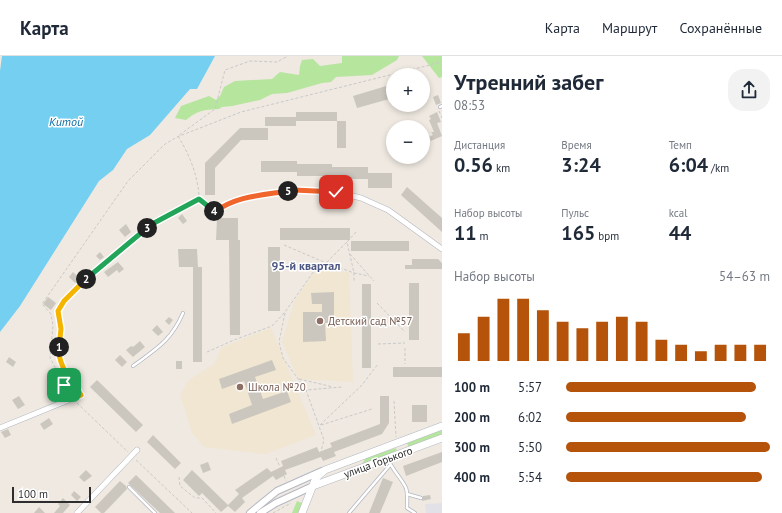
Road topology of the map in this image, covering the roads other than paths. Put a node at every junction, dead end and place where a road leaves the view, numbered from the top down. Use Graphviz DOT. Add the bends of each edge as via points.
graph roads {
  1 [pos="215,212"];
  2 [pos="211,218"];
  3 [pos="442,249"];
  4 [pos="183,314"];
  5 [pos="133,366"];
  6 [pos="442,426"];
  7 [pos="0,428"];
  8 [pos="442,438"];
  9 [pos="401,441"];
  10 [pos="137,450"];
  11 [pos="410,450"];
  12 [pos="389,462"];
  13 [pos="325,470"];
  14 [pos="313,486"];
  15 [pos="129,487"];
  16 [pos="407,494"];
  17 [pos="421,498"];
  18 [pos="407,508"];
  19 [pos="77,513"];
  20 [pos="155,513"];
  21 [pos="250,513"];
  22 [pos="260,513"];
  23 [pos="302,513"];
  24 [pos="349,513"];
  25 [pos="405,513"];
  26 [pos="415,513"];
  1 -- 2 [label="street"];
  1 -- 3 [label="street" via="247,197 294,190 336,192 361,198 388,210"];
  1 -- 7 [label="street" via="199,199 154,223 64,301 58,311 61,329 58,353 62,366 81,395"];
  4 -- 5 [label="lane" via="162,345"];
  6 -- 9 [label="main road, улица Горького"];
  8 -- 11 [label="main road, улица Горького"];
  9 -- 11 [label="main road" via="403,448"];
  9 -- 13 [label="main road, улица Горького"];
  10 -- 19 [label="street"];
  11 -- 12 [label="main road, улица Горького"];
  12 -- 14 [label="main road, улица Горького"];
  12 -- 16 [label="lane"];
  12 -- 24 [label="lane"];
  13 -- 14 [label="main road, улица Горького" via="318,475"];
  13 -- 21 [label="street, улица Горького" via="277,491"];
  14 -- 22 [label="street, улица Горького"];
  14 -- 23 [label="main road"];
  15 -- 20 [label="lane"];
  16 -- 17 [label="lane"];
  16 -- 18 [label="lane"];
  18 -- 25 [label="lane"];
  18 -- 26 [label="lane"];
}
